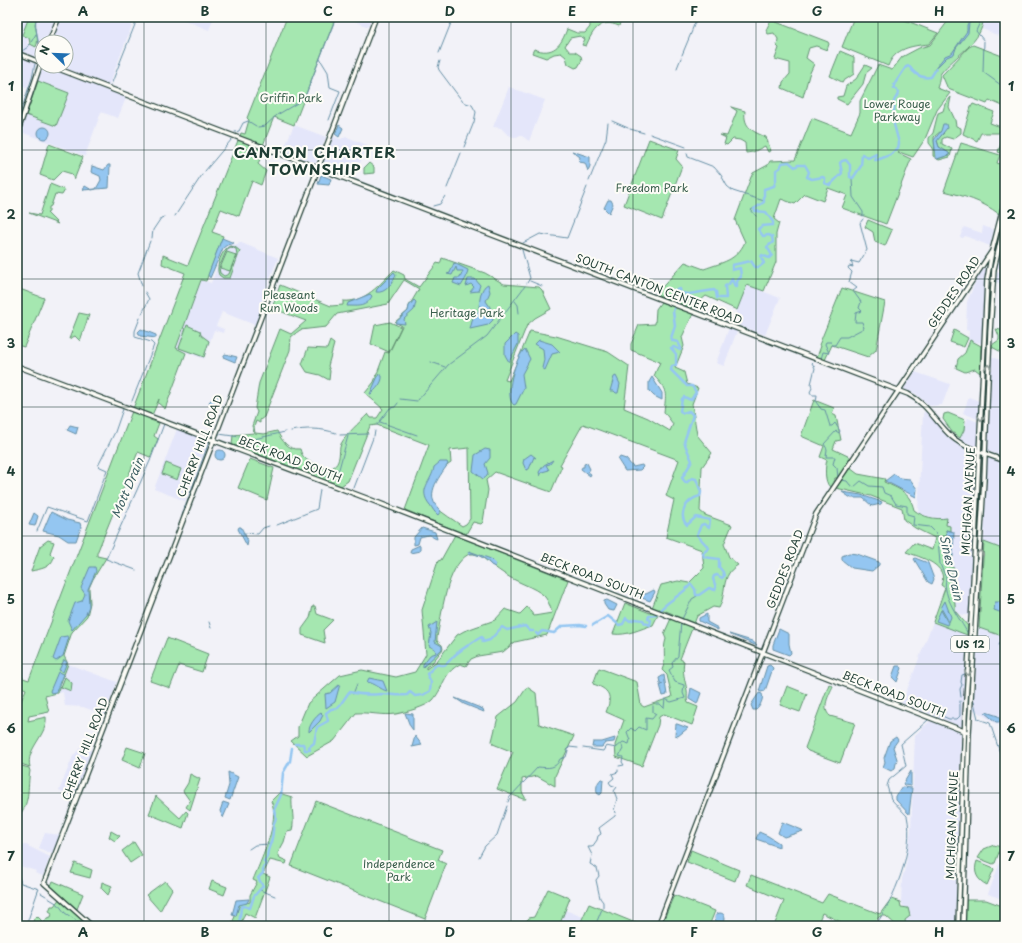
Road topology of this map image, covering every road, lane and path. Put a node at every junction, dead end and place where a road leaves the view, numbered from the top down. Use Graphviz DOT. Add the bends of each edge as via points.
graph roads {
  1 [pos="59,17"];
  2 [pos="376,17"];
  3 [pos="52,34"];
  4 [pos="17,54"];
  5 [pos="34,59"];
  6 [pos="38,74"];
  7 [pos="72,74"];
  8 [pos="17,134"];
  9 [pos="317,167"];
  10 [pos="1005,200"];
  11 [pos="999,222"];
  12 [pos="1005,222"];
  13 [pos="997,230"];
  14 [pos="1001,234"];
  15 [pos="992,251"];
  16 [pos="986,297"];
  17 [pos="992,299"];
  18 [pos="986,311"];
  19 [pos="991,314"];
  20 [pos="17,366"];
  21 [pos="982,383"];
  22 [pos="988,385"];
  23 [pos="899,390"];
  24 [pos="982,405"];
  25 [pos="987,406"];
  26 [pos="212,439"];
  27 [pos="979,451"];
  28 [pos="985,453"];
  29 [pos="1005,461"];
  30 [pos="978,484"];
  31 [pos="983,486"];
  32 [pos="978,497"];
  33 [pos="982,501"];
  34 [pos="973,582"];
  35 [pos="977,598"];
  36 [pos="972,605"];
  37 [pos="977,608"];
  38 [pos="762,653"];
  39 [pos="965,720"];
  40 [pos="970,723"];
  41 [pos="964,731"];
  42 [pos="970,733"];
  43 [pos="964,752"];
  44 [pos="969,759"];
  45 [pos="962,797"];
  46 [pos="968,804"];
  47 [pos="961,850"];
  48 [pos="966,854"];
  49 [pos="960,866"];
  50 [pos="965,877"];
  51 [pos="958,914"];
  52 [pos="963,919"];
  53 [pos="92,926"];
  54 [pos="658,926"];
  55 [pos="958,926"];
  56 [pos="963,926"];
  1 -- 3 [label="main road"];
  2 -- 9 [label="main road, CHERRY HILL ROAD"];
  4 -- 5 [label="main road"];
  6 -- 8 [label="main road"];
  7 -- 9 [label="main road, SOUTH CANTON CENTER ROAD"];
  9 -- 23 [label="main road, SOUTH CANTON CENTER ROAD"];
  9 -- 26 [label="main road, CHERRY HILL ROAD"];
  10 -- 11 [label="main road, MICHIGAN AVENUE / US 12"];
  11 -- 12 [label="main road" via="1001,225"];
  11 -- 13 [label="main road, MICHIGAN AVENUE / US 12"];
  12 -- 14 [label="main road, MICHIGAN AVENUE / US 12"];
  13 -- 14 [label="main road" via="1000,230"];
  13 -- 15 [label="main road, MICHIGAN AVENUE / US 12"];
  14 -- 17 [label="main road, MICHIGAN AVENUE / US 12" via="994,269"];
  15 -- 16 [label="main road, MICHIGAN AVENUE / US 12"];
  15 -- 23 [label="main road, GEDDES ROAD"];
  16 -- 17 [label="main road"];
  16 -- 18 [label="main road, MICHIGAN AVENUE / US 12"];
  17 -- 19 [label="main road, MICHIGAN AVENUE / US 12"];
  18 -- 19 [label="main road" via="989,310"];
  18 -- 21 [label="main road, MICHIGAN AVENUE / US 12"];
  22 -- 19 [label="main road, MICHIGAN AVENUE / US 12, one-way"];
  20 -- 26 [label="main road, BECK ROAD SOUTH"];
  21 -- 22 [label="main road" via="984,386"];
  21 -- 24 [label="main road, MICHIGAN AVENUE / US 12"];
  22 -- 25 [label="main road, MICHIGAN AVENUE / US 12"];
  23 -- 27 [label="main road, SOUTH CANTON CENTER ROAD" via="923,403 957,441"];
  23 -- 38 [label="main road, GEDDES ROAD" via="816,514"];
  24 -- 25 [label="main road"];
  24 -- 27 [label="main road, MICHIGAN AVENUE / US 12, one-way"];
  25 -- 28 [label="main road, MICHIGAN AVENUE / US 12"];
  26 -- 38 [label="main road, BECK ROAD SOUTH"];
  26 -- 53 [label="main road, CHERRY HILL ROAD" via="44,882"];
  27 -- 28 [label="main road, SOUTH CANTON CENTER ROAD"];
  27 -- 30 [label="main road, MICHIGAN AVENUE / US 12"];
  28 -- 29 [label="main road, SOUTH CANTON CENTER ROAD"];
  28 -- 31 [label="main road, MICHIGAN AVENUE / US 12"];
  30 -- 31 [label="main road" via="980,487"];
  30 -- 32 [label="main road, MICHIGAN AVENUE / US 12"];
  31 -- 33 [label="main road, MICHIGAN AVENUE / US 12"];
  32 -- 33 [label="main road"];
  32 -- 34 [label="main road, MICHIGAN AVENUE / US 12"];
  35 -- 33 [label="main road, MICHIGAN AVENUE / US 12, one-way"];
  34 -- 35 [label="main road" via="974,597"];
  34 -- 36 [label="main road, MICHIGAN AVENUE / US 12"];
  35 -- 37 [label="main road, MICHIGAN AVENUE / US 12"];
  36 -- 37 [label="main road"];
  36 -- 39 [label="main road, MICHIGAN AVENUE / US 12, one-way"];
  37 -- 40 [label="main road, MICHIGAN AVENUE / US 12"];
  38 -- 41 [label="main road, BECK ROAD SOUTH"];
  38 -- 54 [label="main road, GEDDES ROAD"];
  39 -- 40 [label="main road"];
  39 -- 41 [label="main road, MICHIGAN AVENUE / US 12"];
  40 -- 42 [label="main road, MICHIGAN AVENUE / US 12"];
  41 -- 42 [label="main road, BECK ROAD SOUTH"];
  41 -- 43 [label="main road, MICHIGAN AVENUE / US 12"];
  42 -- 44 [label="main road, MICHIGAN AVENUE / US 12"];
  43 -- 44 [label="main road"];
  43 -- 45 [label="main road, MICHIGAN AVENUE / US 12"];
  44 -- 46 [label="main road, MICHIGAN AVENUE / US 12"];
  45 -- 46 [label="main road" via="966,797"];
  45 -- 47 [label="main road, MICHIGAN AVENUE / US 12"];
  46 -- 48 [label="main road, MICHIGAN AVENUE / US 12"];
  47 -- 48 [label="main road"];
  47 -- 49 [label="main road, MICHIGAN AVENUE / US 12"];
  48 -- 50 [label="main road, MICHIGAN AVENUE / US 12"];
  49 -- 50 [label="main road" via="964,867"];
  49 -- 51 [label="main road, MICHIGAN AVENUE / US 12"];
  50 -- 52 [label="main road, MICHIGAN AVENUE / US 12"];
  51 -- 52 [label="main road" via="960,919"];
  51 -- 55 [label="main road, MICHIGAN AVENUE / US 12"];
  52 -- 56 [label="main road, MICHIGAN AVENUE / US 12"];
}
